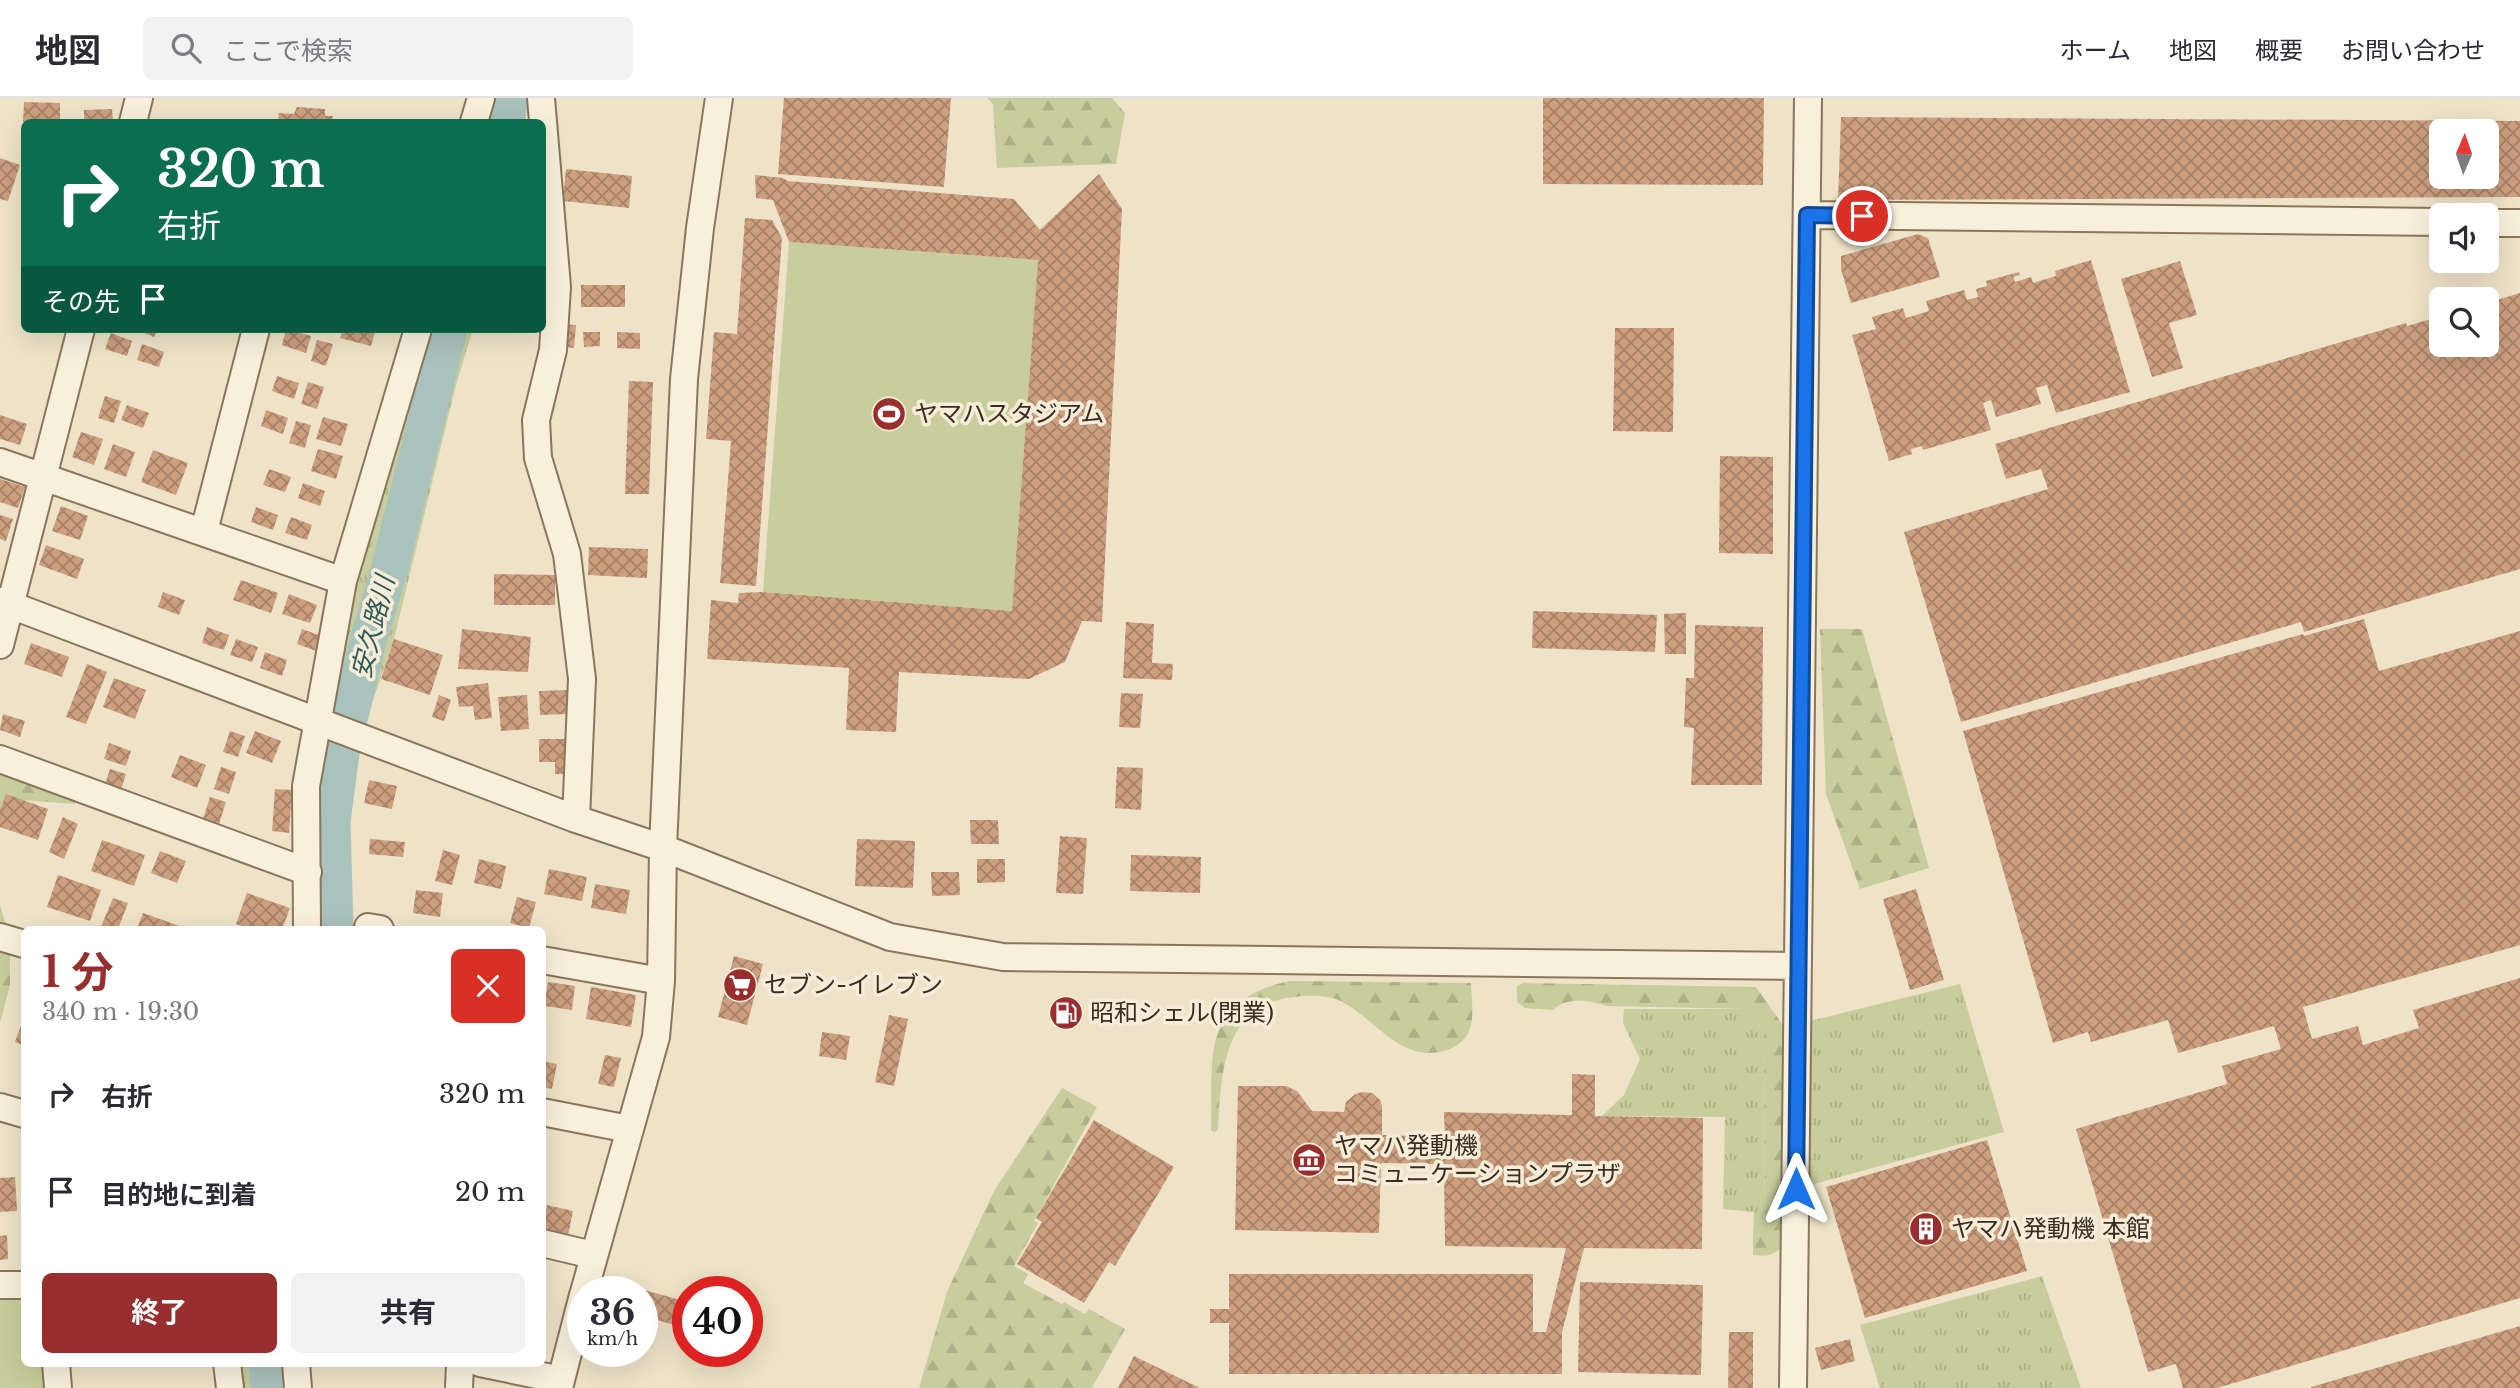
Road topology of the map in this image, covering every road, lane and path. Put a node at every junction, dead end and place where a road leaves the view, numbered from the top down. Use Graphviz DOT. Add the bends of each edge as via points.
graph roads {
  1 [pos="139,98"];
  2 [pos="481,98"];
  3 [pos="541,98"];
  4 [pos="719,98"];
  5 [pos="1808,98"];
  6 [pos="134,119"];
  7 [pos="475,119"];
  8 [pos="543,119"];
  9 [pos="546,157"];
  10 [pos="1807,215"];
  11 [pos="2429,222"];
  12 [pos="2499,223"];
  13 [pos="2520,223"];
  14 [pos="80,333"];
  15 [pos="255,333"];
  16 [pos="417,333"];
  17 [pos="0,462"];
  18 [pos="42,475"];
  19 [pos="204,531"];
  20 [pos="343,581"];
  21 [pos="6,603"];
  22 [pos="0,645"];
  23 [pos="317,721"];
  24 [pos="0,758"];
  25 [pos="576,818"];
  26 [pos="663,848"];
  27 [pos="307,872"];
  28 [pos="307,926"];
  29 [pos="0,937"];
  30 [pos="21,943"];
  31 [pos="546,961"];
  32 [pos="1798,966"];
  33 [pos="661,981"];
  34 [pos="0,1107"];
  35 [pos="21,1113"];
  36 [pos="546,1113"];
  37 [pos="629,1129"];
  38 [pos="546,1244"];
  39 [pos="593,1255"];
  40 [pos="587,1276"];
  41 [pos="0,1285"];
  42 [pos="21,1285"];
  43 [pos="567,1356"];
  44 [pos="56,1367"];
  45 [pos="227,1367"];
  46 [pos="296,1367"];
  47 [pos="460,1367"];
  48 [pos="495,1367"];
  49 [pos="560,1384"];
  50 [pos="58,1388"];
  51 [pos="230,1388"];
  52 [pos="299,1388"];
  53 [pos="459,1388"];
  54 [pos="1793,1388"];
  1 -- 6 [label="street"];
  2 -- 7 [label="street"];
  3 -- 8 [label="street"];
  4 -- 26 [label="street" via="684,379"];
  5 -- 10 [label="street"];
  9 -- 25 [label="street" via="557,287 553,350 536,420 538,458 567,554 582,679"];
  10 -- 11 [label="street"];
  10 -- 32 [label="street"];
  12 -- 13 [label="street"];
  14 -- 18 [label="street"];
  15 -- 19 [label="street"];
  16 -- 20 [label="street"];
  17 -- 18 [label="street"];
  18 -- 19 [label="street"];
  18 -- 21 [label="street"];
  19 -- 20 [label="street"];
  20 -- 23 [label="street"];
  21 -- 22 [label="street"];
  21 -- 23 [label="street"];
  23 -- 25 [label="street"];
  23 -- 27 [label="street" via="306,786"];
  24 -- 27 [label="street"];
  25 -- 26 [label="street"];
  26 -- 32 [label="street" via="890,937 1003,957"];
  26 -- 33 [label="street"];
  27 -- 28 [label="street"];
  29 -- 30 [label="street"];
  31 -- 33 [label="street"];
  32 -- 54 [label="street"];
  33 -- 37 [label="street" via="656,1037"];
  34 -- 35 [label="street"];
  36 -- 37 [label="street"];
  37 -- 39 [label="street"];
  38 -- 39 [label="street"];
  39 -- 40 [label="street"];
  41 -- 42 [label="street"];
  43 -- 49 [label="street"];
  44 -- 50 [label="street"];
  45 -- 51 [label="street"];
  46 -- 52 [label="street"];
  47 -- 53 [label="street"];
  48 -- 49 [label="street"];
}
